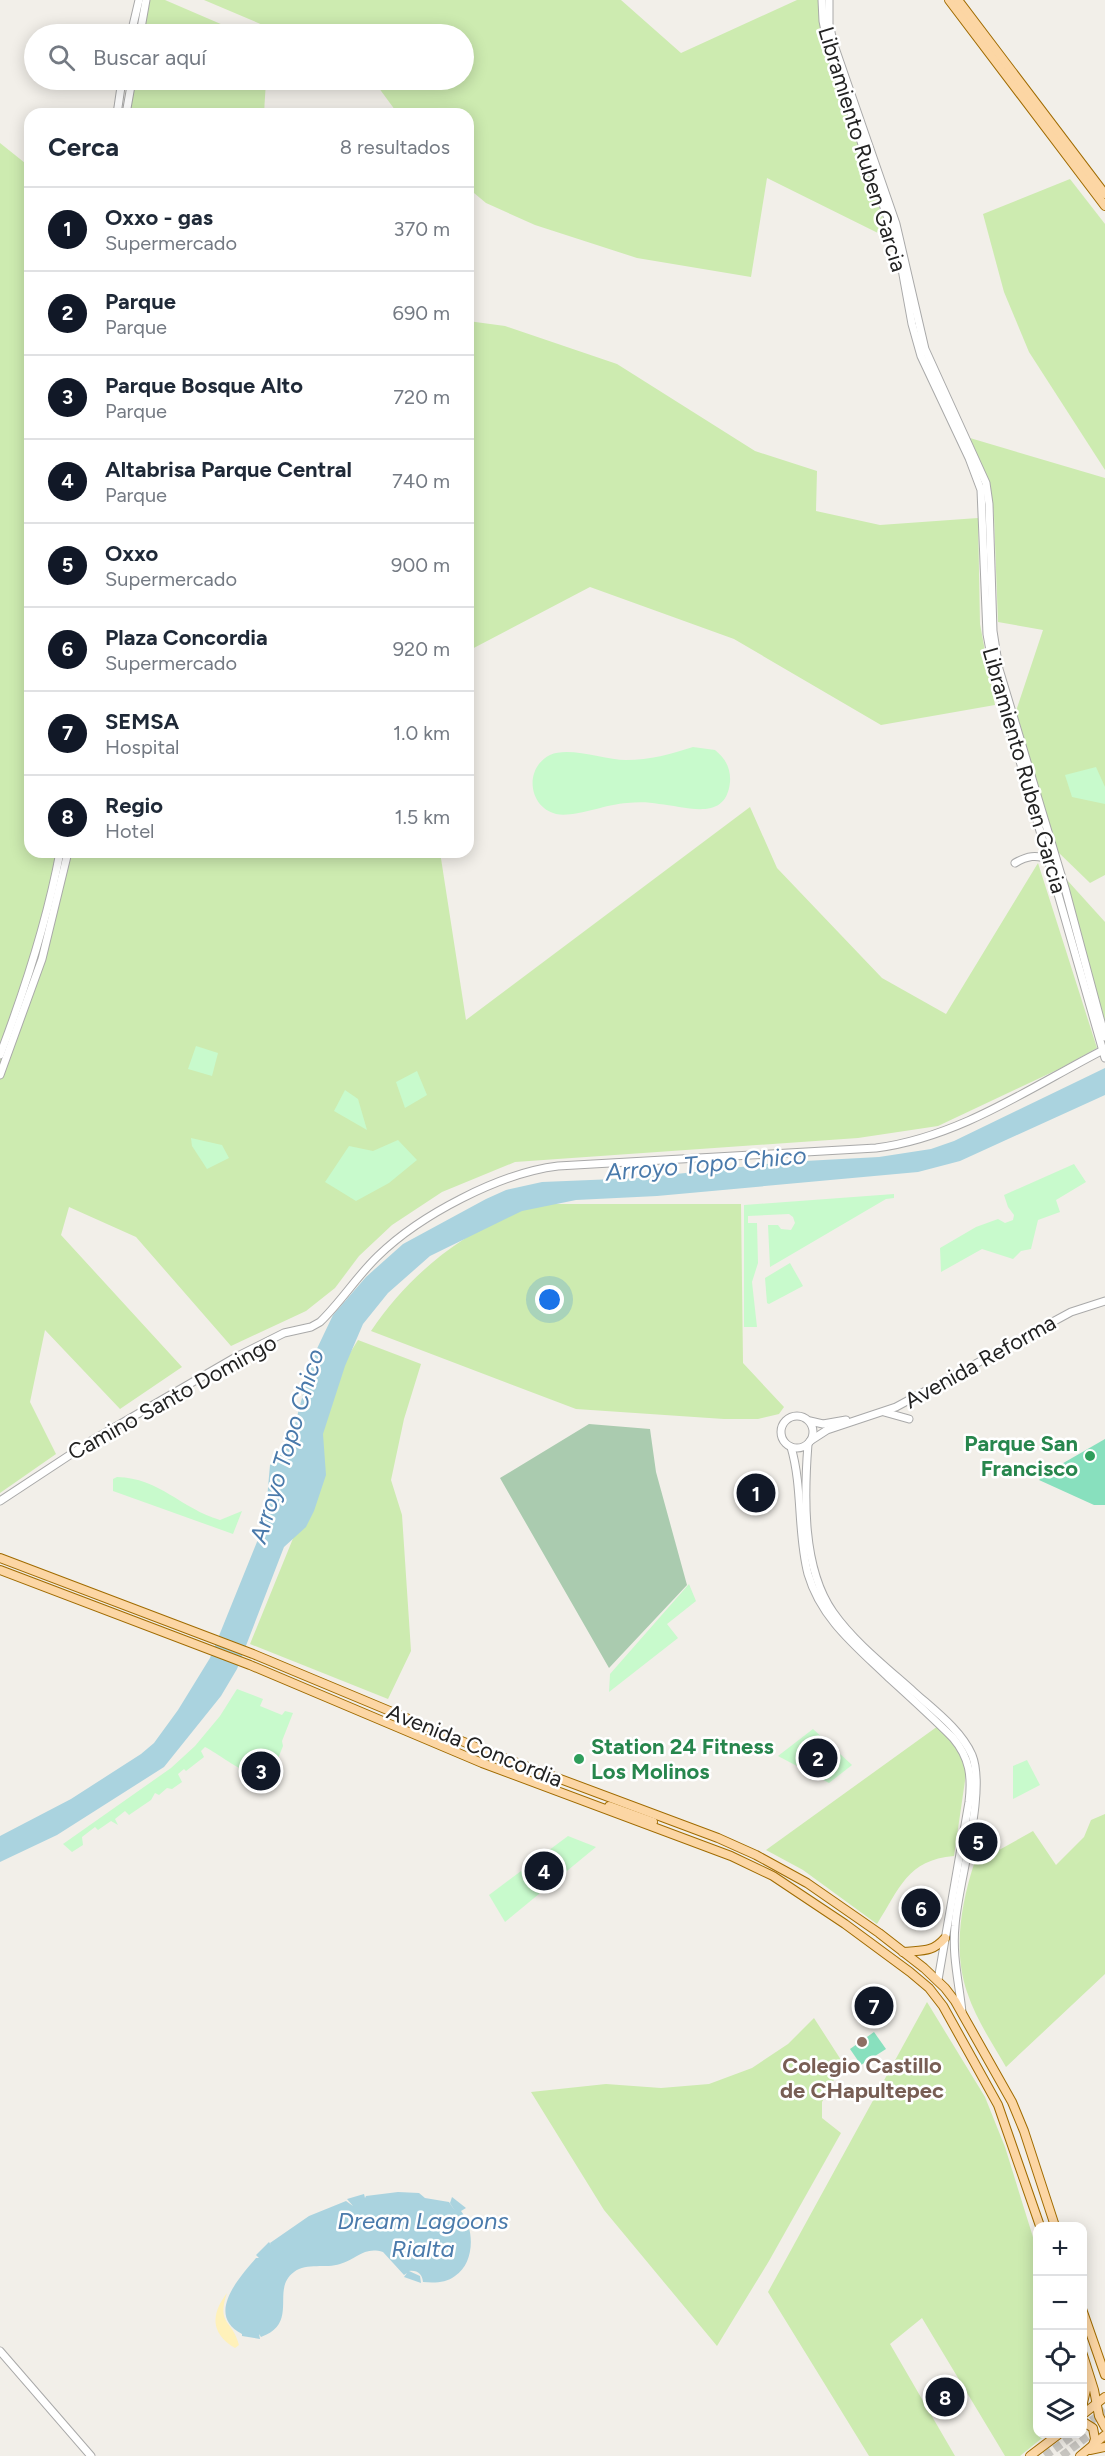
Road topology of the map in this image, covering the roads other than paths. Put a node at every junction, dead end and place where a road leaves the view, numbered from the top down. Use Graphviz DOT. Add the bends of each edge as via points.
graph roads {
  1 [pos="139,0"];
  2 [pos="146,0"];
  3 [pos="822,0"];
  4 [pos="829,0"];
  5 [pos="950,0"];
  6 [pos="958,0"];
  7 [pos="133,24"];
  8 [pos="142,24"];
  9 [pos="121,90"];
  10 [pos="130,90"];
  11 [pos="118,108"];
  12 [pos="127,108"];
  13 [pos="1105,194"];
  14 [pos="1105,206"];
  15 [pos="59,858"];
  16 [pos="67,858"];
  17 [pos="1050,860"];
  18 [pos="1015,863"];
  19 [pos="1105,1037"];
  20 [pos="1103,1053"];
  21 [pos="0,1056"];
  22 [pos="0,1076"];
  23 [pos="1105,1301"];
  24 [pos="884,1412"];
  25 [pos="909,1419"];
  26 [pos="809,1420"];
  27 [pos="855,1420"];
  28 [pos="809,1442"];
  29 [pos="791,1447"];
  30 [pos="0,1501"];
  31 [pos="0,1558"];
  32 [pos="0,1570"];
  33 [pos="820,1907"];
  34 [pos="879,1933"];
  35 [pos="945,1938"];
  36 [pos="903,1952"];
  37 [pos="938,1980"];
  38 [pos="943,2006"];
  39 [pos="963,2014"];
  40 [pos="1039,2222"];
  41 [pos="1054,2222"];
  42 [pos="1087,2321"];
  43 [pos="0,2351"];
  44 [pos="1100,2360"];
  45 [pos="1087,2365"];
  46 [pos="1105,2368"];
  47 [pos="1090,2374"];
  48 [pos="1105,2375"];
  49 [pos="1087,2388"];
  50 [pos="1105,2397"];
  51 [pos="1096,2403"];
  52 [pos="1087,2411"];
  53 [pos="1087,2424"];
  54 [pos="1105,2427"];
  55 [pos="1105,2435"];
  56 [pos="1053,2438"];
  57 [pos="1105,2447"];
  58 [pos="1087,2451"];
  59 [pos="91,2456"];
  60 [pos="1030,2456"];
  1 -- 7 [label="street"];
  2 -- 8 [label="street"];
  3 -- 17 [label="street, Libramiento Ruben Garcia" via="829,50 898,247 920,351 981,490 991,657"];
  4 -- 19 [label="street, Libramiento Ruben Garcia" via="834,45 896,224 925,349 986,483 993,631 999,669"];
  5 -- 14 [label="main road"];
  6 -- 13 [label="main road"];
  9 -- 11 [label="street"];
  10 -- 12 [label="street"];
  15 -- 21 [label="street" via="34,958"];
  16 -- 22 [label="street" via="42,959"];
  17 -- 18 [label="street" via="1028,856"];
  17 -- 20 [label="street, Libramiento Ruben Garcia"];
  20 -- 30 [label="street, Camino Santo Domingo" via="948,1129 895,1146 558,1166 514,1175 438,1213 391,1245 361,1273 320,1322 284,1334 227,1362 67,1455"];
  23 -- 24 [label="street, Avenida Reforma" via="1071,1312"];
  24 -- 25 [label="street"];
  24 -- 27 [label="street, Avenida Reforma"];
  26 -- 27 [label="street, Avenida Reforma" via="822,1424"];
  26 -- 28 [label="street" via="813,1431"];
  26 -- 29 [label="street" via="795,1415 782,1424 781,1437"];
  27 -- 28 [label="street, Avenida Reforma" via="827,1430"];
  28 -- 29 [label="street" via="803,1447"];
  28 -- 39 [label="street" via="810,1551 826,1602 849,1631 952,1728 968,1747 975,1764 976,1793 954,1936"];
  29 -- 35 [label="street" via="804,1552 819,1600 842,1634 953,1738 969,1764 969,1802"];
  31 -- 34 [label="main road, Avenida Concordia" via="746,1850 807,1883"];
  32 -- 33 [label="main road, Avenida Concordia" via="250,1665 482,1763 751,1865"];
  33 -- 34 [label="main road" via="833,1911 867,1937"];
  33 -- 38 [label="main road, Avenida Concordia" via="910,1972"];
  34 -- 36 [label="main road, Avenida Concordia"];
  35 -- 36 [label="main road" via="929,1951"];
  35 -- 37 [label="street"];
  36 -- 37 [label="main road, Avenida Concordia"];
  37 -- 38 [label="main road"];
  37 -- 39 [label="main road, Avenida Concordia"];
  38 -- 40 [label="main road, Avenida Concordia" via="998,2105"];
  39 -- 41 [label="main road, Avenida Concordia" via="1012,2102"];
  42 -- 44 [label="main road"];
  43 -- 59 [label="street"];
  44 -- 46 [label="main road"];
  44 -- 48 [label="main road"];
  45 -- 47 [label="main road"];
  47 -- 49 [label="main road"];
  47 -- 51 [label="main road"];
  50 -- 51 [label="main road"];
  51 -- 52 [label="main road"];
  51 -- 54 [label="main road"];
  53 -- 58 [label="main road" via="1093,2428 1095,2439"];
  55 -- 58 [label="main road"];
  56 -- 60 [label="main road"];
  57 -- 58 [label="main road"];
}
